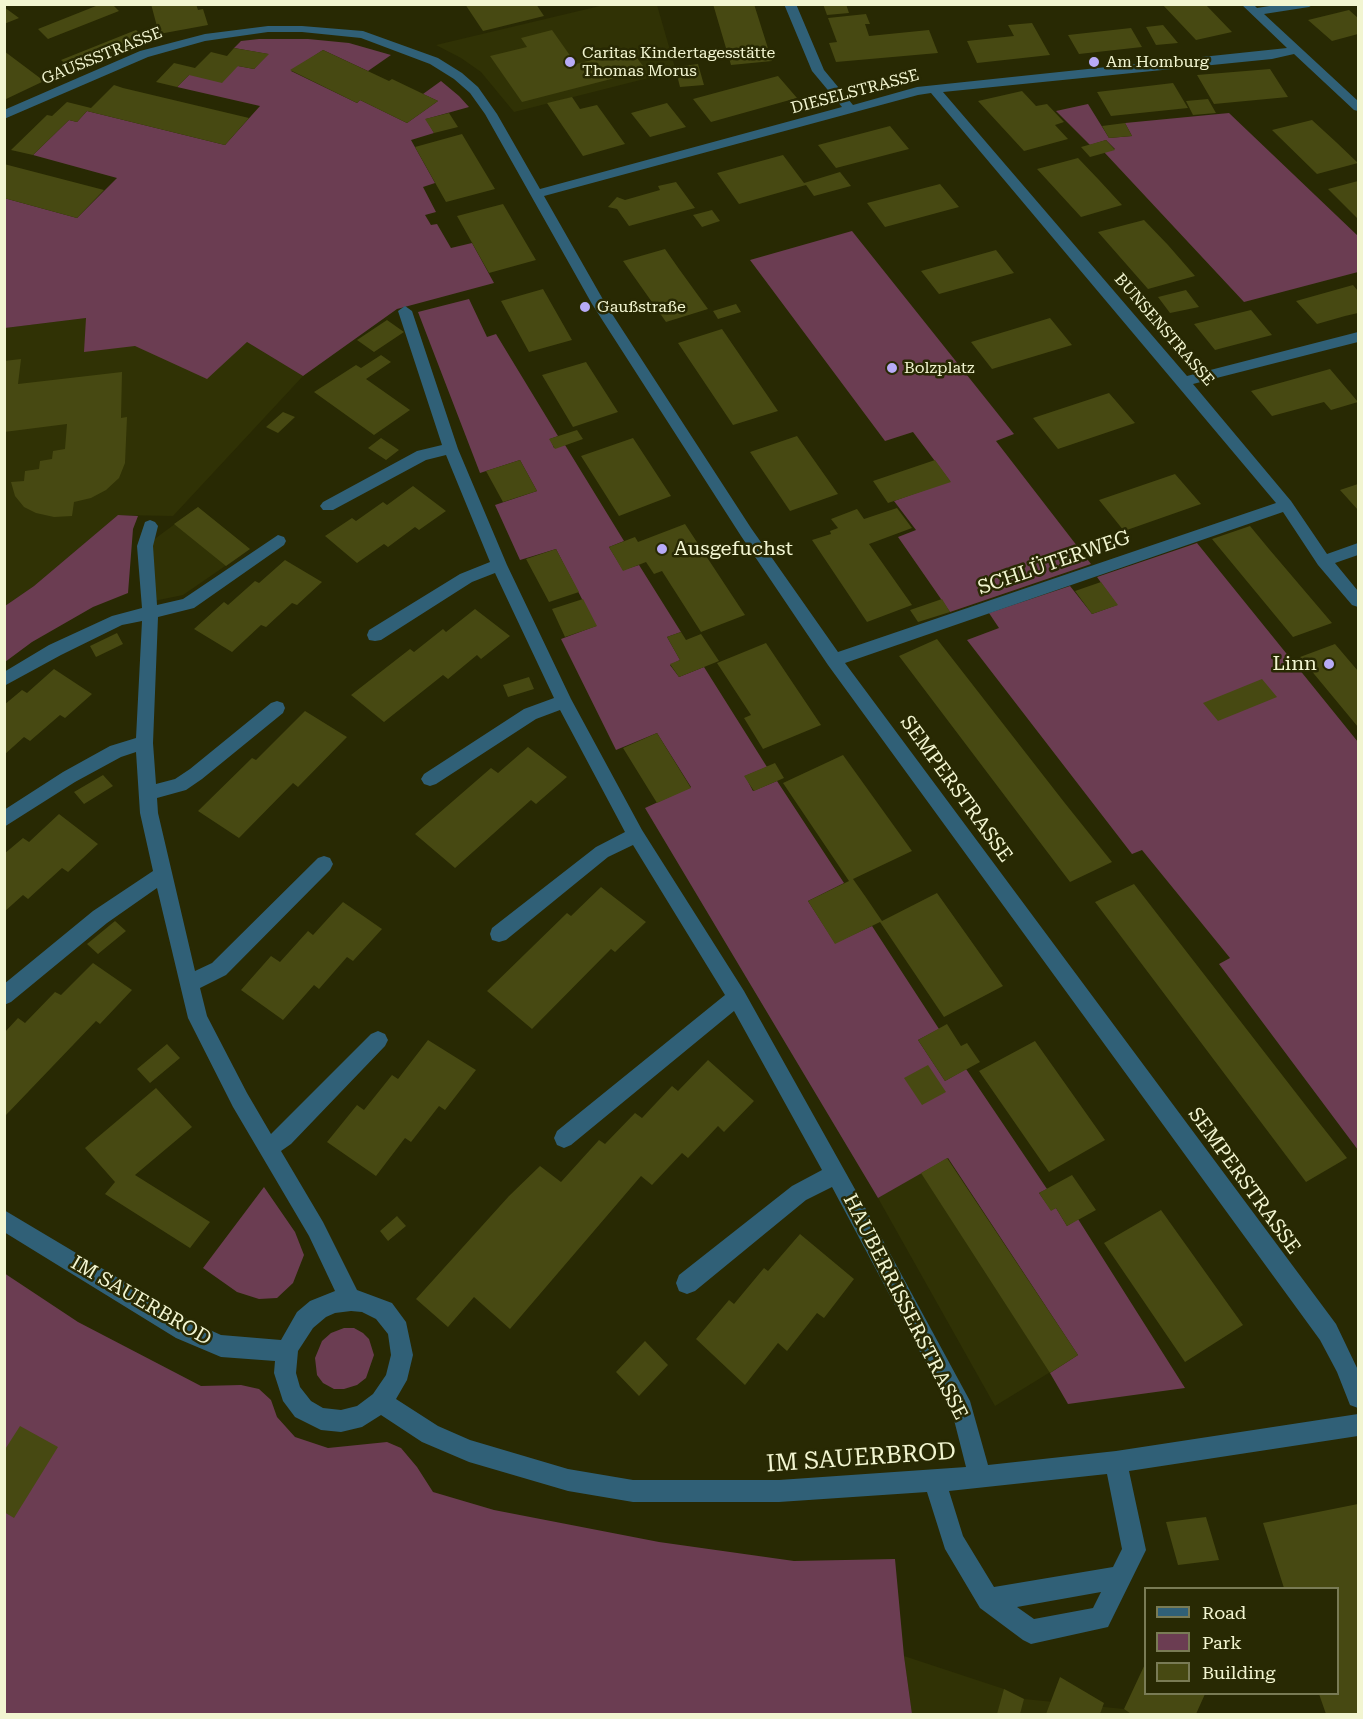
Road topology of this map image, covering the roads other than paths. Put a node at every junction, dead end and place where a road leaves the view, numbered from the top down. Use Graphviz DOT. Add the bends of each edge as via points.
graph roads {
  1 [pos="790,4"];
  2 [pos="1309,4"];
  3 [pos="1250,8"];
  4 [pos="1296,50"];
  5 [pos="933,89"];
  6 [pos="1359,107"];
  7 [pos="850,110"];
  8 [pos="4,115"];
  9 [pos="536,194"];
  10 [pos="405,311"];
  11 [pos="1359,337"];
  12 [pos="1185,381"];
  13 [pos="451,449"];
  14 [pos="1286,505"];
  15 [pos="328,506"];
  16 [pos="150,526"];
  17 [pos="278,541"];
  18 [pos="1359,549"];
  19 [pos="1324,561"];
  20 [pos="499,565"];
  21 [pos="1359,602"];
  22 [pos="150,614"];
  23 [pos="375,635"];
  24 [pos="834,660"];
  25 [pos="4,680"];
  26 [pos="564,701"];
  27 [pos="277,708"];
  28 [pos="144,743"];
  29 [pos="430,779"];
  30 [pos="148,794"];
  31 [pos="4,820"];
  32 [pos="636,835"];
  33 [pos="324,864"];
  34 [pos="162,875"];
  35 [pos="499,934"];
  36 [pos="189,984"];
  37 [pos="4,996"];
  38 [pos="737,997"];
  39 [pos="378,1040"];
  40 [pos="564,1138"];
  41 [pos="267,1149"];
  42 [pos="835,1174"];
  43 [pos="4,1220"];
  44 [pos="687,1282"];
  45 [pos="351,1300"];
  46 [pos="287,1352"];
  47 [pos="1359,1397"];
  48 [pos="381,1402"];
  49 [pos="1359,1425"];
  50 [pos="1116,1462"];
  51 [pos="980,1477"];
  52 [pos="935,1481"];
  53 [pos="1121,1577"];
  54 [pos="988,1600"];
  1 -- 7 [label="street" via="818,71"];
  2 -- 3 [label="street"];
  3 -- 4 [label="street"];
  4 -- 5 [label="street, DIESELSTRASSE"];
  4 -- 6 [label="street"];
  5 -- 7 [label="street, DIESELSTRASSE"];
  5 -- 12 [label="street, BUNSENSTRASSE"];
  7 -- 9 [label="street, DIESELSTRASSE"];
  8 -- 9 [label="street, GAUSSSTRASSE" via="144,54 205,38 268,29 363,34 435,61 474,90"];
  9 -- 24 [label="street, SEMPERSTRASSE" via="624,343"];
  10 -- 13 [label="street, HAUBERRISSERSTRASSE"];
  11 -- 12 [label="street"];
  12 -- 14 [label="street, BUNSENSTRASSE"];
  13 -- 15 [label="street" via="422,455"];
  13 -- 20 [label="street, HAUBERRISSERSTRASSE"];
  14 -- 19 [label="street, BUNSENSTRASSE"];
  14 -- 24 [label="street, SCHLÜTERWEG"];
  16 -- 22 [label="street" via="145,546"];
  17 -- 22 [label="street" via="188,604"];
  18 -- 19 [label="street"];
  19 -- 21 [label="street, BUNSENSTRASSE"];
  20 -- 23 [label="street" via="466,578"];
  20 -- 26 [label="street, HAUBERRISSERSTRASSE"];
  22 -- 25 [label="street" via="118,620"];
  22 -- 28 [label="street"];
  24 -- 47 [label="street, SEMPERSTRASSE" via="1328,1332"];
  26 -- 29 [label="street" via="530,714"];
  26 -- 32 [label="street, HAUBERRISSERSTRASSE"];
  27 -- 30 [label="street" via="196,774 180,784"];
  28 -- 30 [label="street"];
  28 -- 31 [label="street" via="116,751"];
  30 -- 34 [label="street" via="148,813"];
  32 -- 35 [label="street" via="602,852"];
  32 -- 38 [label="street, HAUBERRISSERSTRASSE"];
  33 -- 36 [label="street" via="219,969"];
  34 -- 36 [label="street"];
  34 -- 37 [label="street" via="100,917"];
  36 -- 41 [label="street" via="198,1018"];
  38 -- 40 [label="street"];
  38 -- 42 [label="street, HAUBERRISSERSTRASSE"];
  39 -- 41 [label="street" via="284,1137"];
  41 -- 45 [label="street" via="316,1229"];
  42 -- 44 [label="street, HAUBERRISSERSTRASSE" via="799,1193"];
  42 -- 51 [label="street, HAUBERRISSERSTRASSE" via="962,1409"];
  43 -- 46 [label="street, IM SAUERBROD" via="184,1330 221,1346"];
  45 -- 46 [label="street" via="334,1302 311,1315 294,1335"];
  45 -- 48 [label="street" via="363,1300 384,1311 398,1330 402,1355 398,1372"];
  46 -- 48 [label="street" via="285,1373 291,1393 303,1409 321,1419 341,1421 362,1416"];
  48 -- 52 [label="street, IM SAUERBROD" via="430,1434 470,1451 568,1480 633,1491 779,1491"];
  49 -- 50 [label="street, IM SAUERBROD"];
  50 -- 51 [label="street, IM SAUERBROD"];
  50 -- 53 [label="street" via="1134,1550"];
  51 -- 52 [label="street, IM SAUERBROD"];
  52 -- 54 [label="street" via="953,1540"];
  53 -- 54 [label="street"];
  53 -- 54 [label="street" via="1100,1619 1031,1632"];
}
